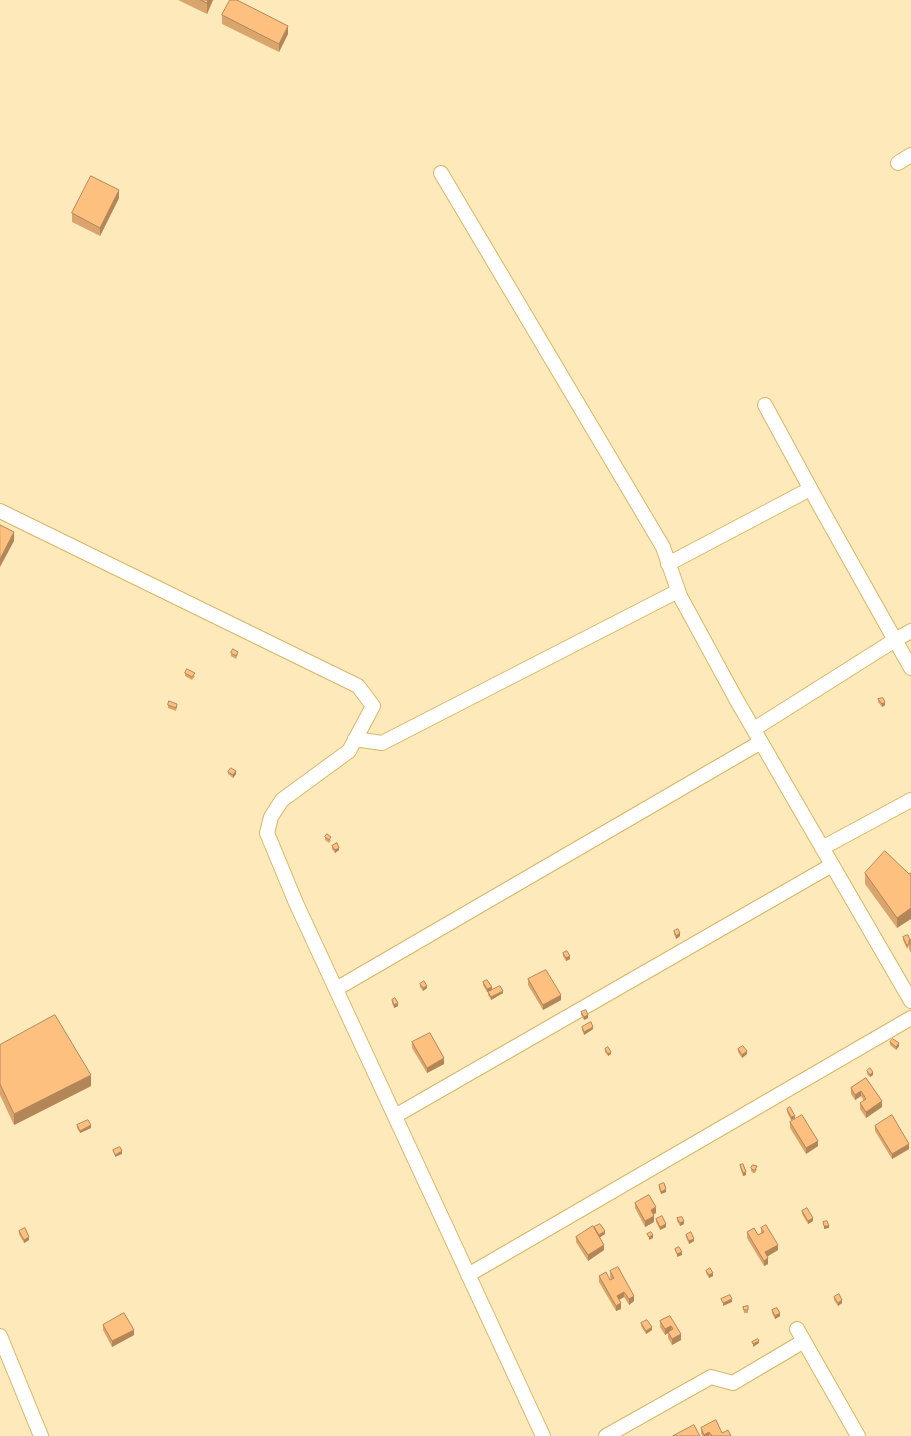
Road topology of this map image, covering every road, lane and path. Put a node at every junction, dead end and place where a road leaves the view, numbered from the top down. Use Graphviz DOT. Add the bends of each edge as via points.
graph roads {
  1 [pos="911,155"];
  2 [pos="898,163"];
  3 [pos="441,173"];
  4 [pos="765,405"];
  5 [pos="810,489"];
  6 [pos="0,511"];
  7 [pos="668,564"];
  8 [pos="678,591"];
  9 [pos="911,631"];
  10 [pos="895,640"];
  11 [pos="911,668"];
  12 [pos="754,729"];
  13 [pos="355,739"];
  14 [pos="761,742"];
  15 [pos="911,800"];
  16 [pos="822,848"];
  17 [pos="832,865"];
  18 [pos="336,990"];
  19 [pos="911,1001"];
  20 [pos="911,1018"];
  21 [pos="395,1116"];
  22 [pos="468,1275"];
  23 [pos="0,1336"];
  24 [pos="41,1436"];
  25 [pos="543,1436"];
  26 [pos="606,1436"];
  27 [pos="858,1436"];
  1 -- 2 [label="street"];
  3 -- 7 [label="street" via="663,547"];
  4 -- 5 [label="street"];
  5 -- 7 [label="street"];
  5 -- 10 [label="street"];
  6 -- 13 [label="street" via="358,686 373,706"];
  7 -- 8 [label="street"];
  8 -- 12 [label="street"];
  8 -- 13 [label="street" via="382,743"];
  9 -- 10 [label="street"];
  10 -- 11 [label="street"];
  10 -- 12 [label="street"];
  12 -- 14 [label="street"];
  13 -- 18 [label="street" via="349,751 282,800 271,817 267,833"];
  14 -- 16 [label="street"];
  14 -- 18 [label="street"];
  15 -- 16 [label="street"];
  16 -- 17 [label="street"];
  17 -- 19 [label="street"];
  17 -- 21 [label="street"];
  18 -- 21 [label="street"];
  20 -- 22 [label="street"];
  21 -- 22 [label="street"];
  22 -- 25 [label="street"];
  23 -- 24 [label="street"];
  26 -- 27 [label="street" via="711,1377 733,1383 800,1335"];
}
